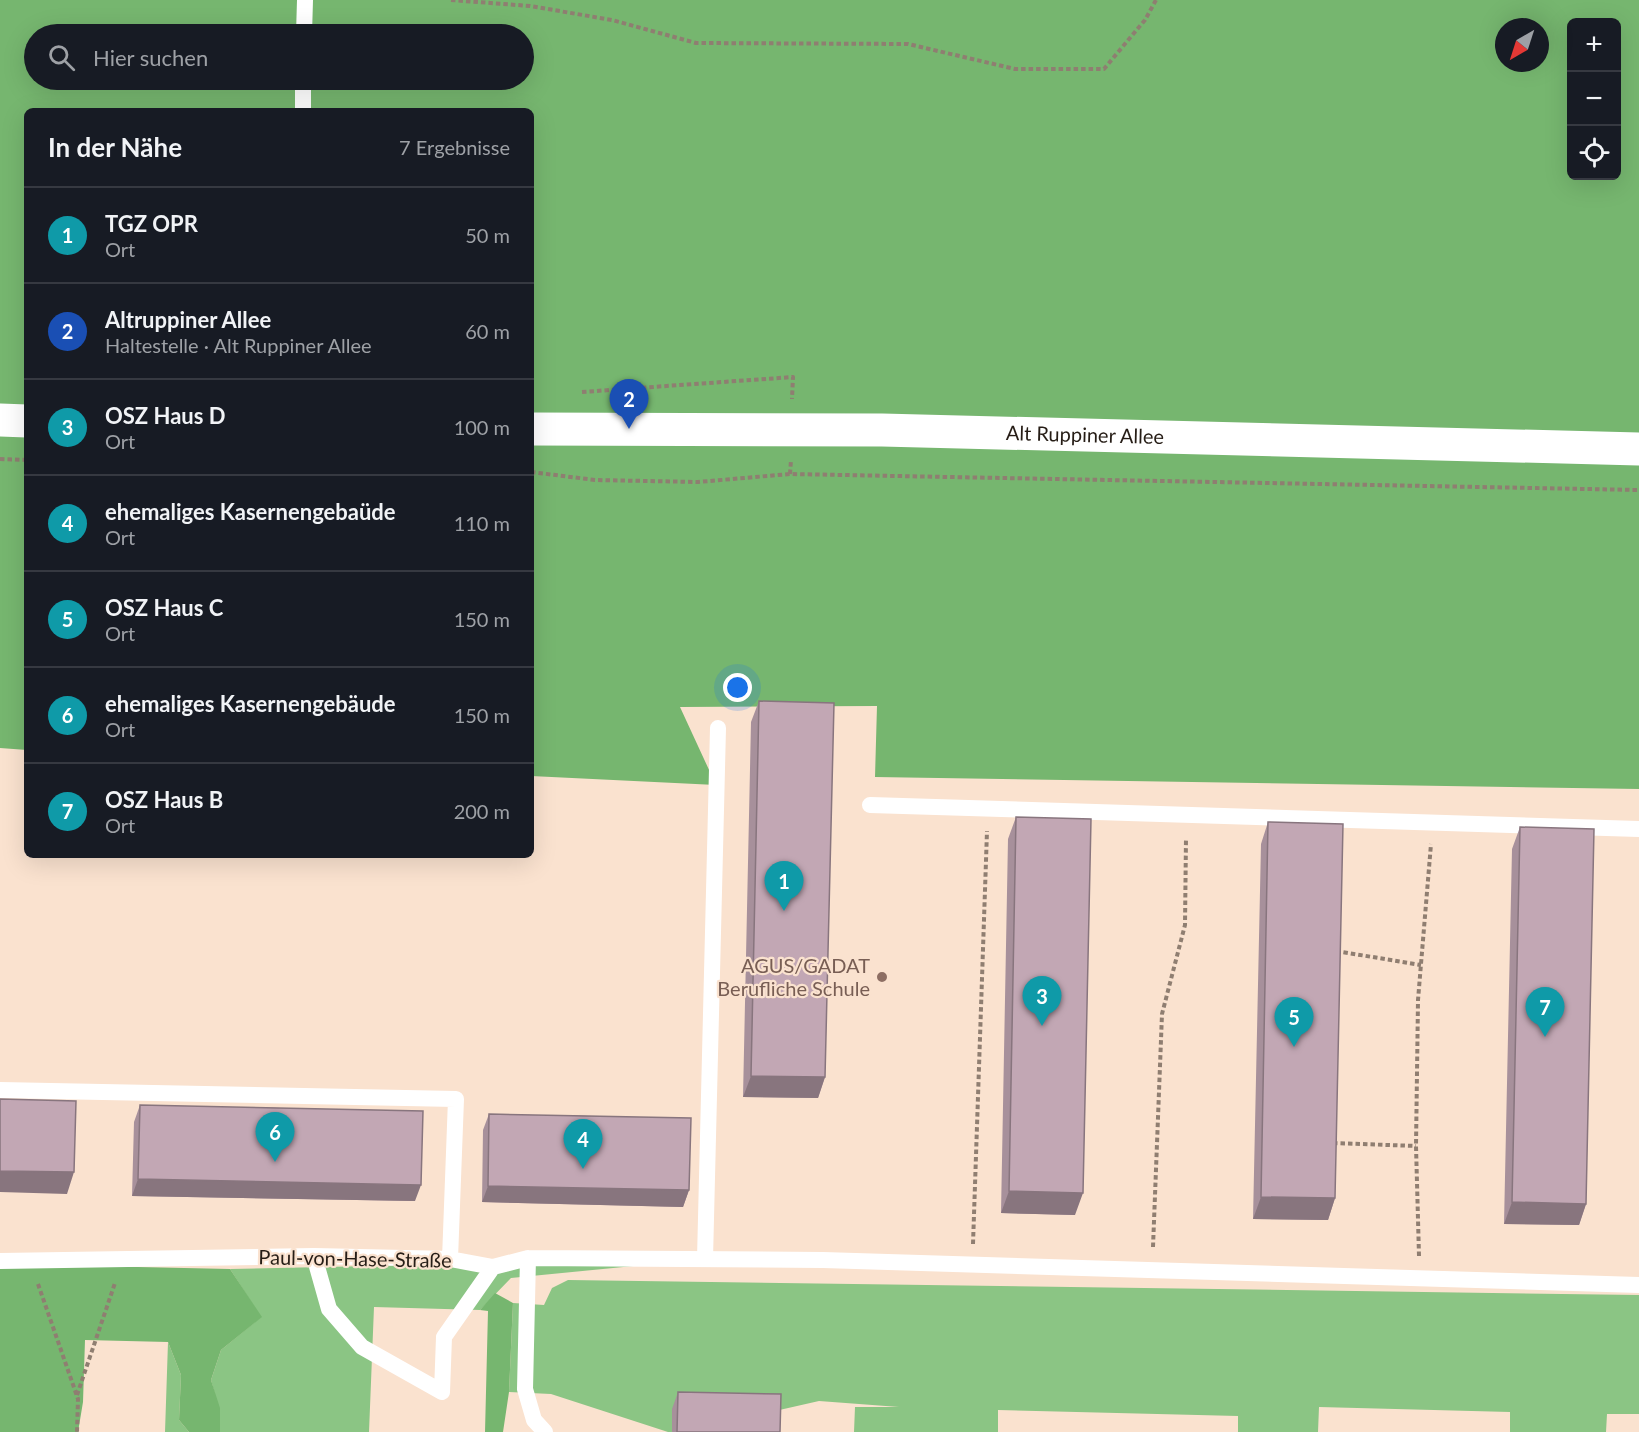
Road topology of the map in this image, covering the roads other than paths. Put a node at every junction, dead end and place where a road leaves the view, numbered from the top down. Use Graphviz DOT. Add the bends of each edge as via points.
graph roads {
  1 [pos="305,0"];
  2 [pos="304,24"];
  3 [pos="303,90"];
  4 [pos="303,108"];
  5 [pos="0,420"];
  6 [pos="24,421"];
  7 [pos="534,429"];
  8 [pos="1639,449"];
  9 [pos="718,728"];
  10 [pos="870,805"];
  11 [pos="1639,829"];
  12 [pos="0,1090"];
  13 [pos="314,1256"];
  14 [pos="528,1258"];
  15 [pos="450,1259"];
  16 [pos="705,1259"];
  17 [pos="0,1261"];
  18 [pos="493,1267"];
  19 [pos="1639,1285"];
  20 [pos="545,1432"];
  1 -- 2 [label="lane"];
  3 -- 4 [label="lane"];
  5 -- 6 [label="main road"];
  7 -- 8 [label="main road, Alt Ruppiner Allee" via="894,430"];
  9 -- 16 [label="lane"];
  10 -- 11 [label="lane"];
  12 -- 15 [label="lane" via="456,1099"];
  13 -- 15 [label="lane, Paul-von-Hase-Straße"];
  13 -- 17 [label="lane, Paul-von-Hase-Straße"];
  13 -- 18 [label="lane" via="329,1309 362,1347 442,1392 444,1338"];
  14 -- 16 [label="lane, Paul-von-Hase-Straße"];
  14 -- 18 [label="lane, Paul-von-Hase-Straße"];
  14 -- 20 [label="lane" via="525,1389 534,1420"];
  15 -- 18 [label="lane, Paul-von-Hase-Straße"];
  16 -- 19 [label="lane, Paul-von-Hase-Straße"];
}
